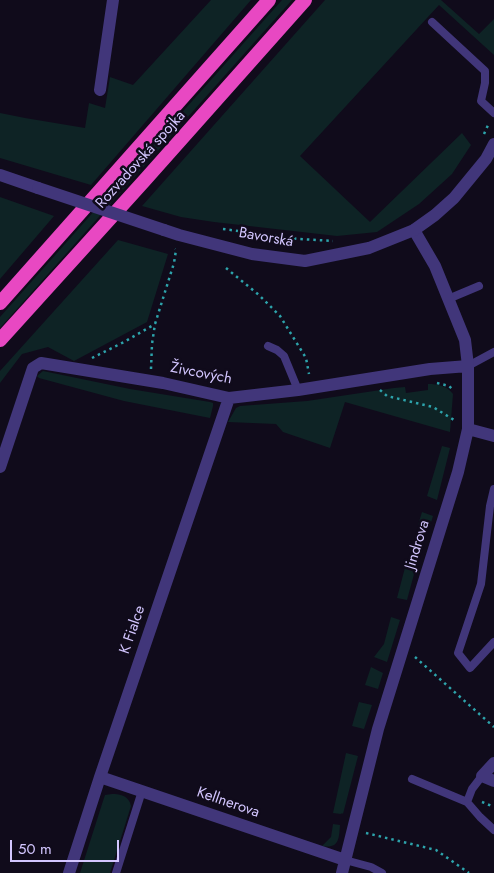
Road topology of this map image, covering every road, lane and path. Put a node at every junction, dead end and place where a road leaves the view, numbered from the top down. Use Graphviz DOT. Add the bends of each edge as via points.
graph roads {
  1 [pos="113,0"];
  2 [pos="269,0"];
  3 [pos="305,0"];
  4 [pos="432,22"];
  5 [pos="100,90"];
  6 [pos="494,113"];
  7 [pos="490,121"];
  8 [pos="483,136"];
  9 [pos="494,144"];
  10 [pos="0,175"];
  11 [pos="222,229"];
  12 [pos="414,230"];
  13 [pos="341,240"];
  14 [pos="176,250"];
  15 [pos="226,268"];
  16 [pos="479,286"];
  17 [pos="448,299"];
  18 [pos="0,303"];
  19 [pos="154,324"];
  20 [pos="0,340"];
  21 [pos="268,346"];
  22 [pos="494,352"];
  23 [pos="468,366"];
  24 [pos="72,368"];
  25 [pos="309,375"];
  26 [pos="157,382"];
  27 [pos="434,382"];
  28 [pos="387,387"];
  29 [pos="298,390"];
  30 [pos="455,394"];
  31 [pos="229,398"];
  32 [pos="455,411"];
  33 [pos="454,420"];
  34 [pos="454,427"];
  35 [pos="468,429"];
  36 [pos="494,436"];
  37 [pos="0,467"];
  38 [pos="494,489"];
  39 [pos="491,519"];
  40 [pos="494,642"];
  41 [pos="402,652"];
  42 [pos="494,727"];
  43 [pos="494,763"];
  44 [pos="100,777"];
  45 [pos="488,778"];
  46 [pos="412,779"];
  47 [pos="142,791"];
  48 [pos="467,802"];
  49 [pos="494,830"];
  50 [pos="359,831"];
  51 [pos="345,860"];
  52 [pos="69,873"];
  53 [pos="116,873"];
  54 [pos="342,873"];
  55 [pos="382,873"];
  56 [pos="469,873"];
  1 -- 5 [label="street"];
  2 -- 18 [label="highway, Rozvadovská spojka"];
  3 -- 20 [label="highway, Rozvadovská spojka"];
  4 -- 6 [label="lane" via="484,71 481,102"];
  7 -- 8 [label="path"];
  9 -- 12 [label="street, Bavorská" via="454,198"];
  10 -- 12 [label="street, Bavorská, bridge" via="164,230 252,254 305,261 369,248"];
  11 -- 13 [label="path" via="299,239"];
  12 -- 17 [label="street, Jindrova" via="435,266"];
  14 -- 19 [label="path"];
  15 -- 25 [label="path" via="280,316 306,358"];
  16 -- 17 [label="lane"];
  17 -- 23 [label="street, Jindrova" via="465,340"];
  19 -- 24 [label="path"];
  19 -- 26 [label="path" via="152,344"];
  21 -- 29 [label="lane" via="284,356"];
  22 -- 23 [label="lane"];
  23 -- 29 [label="street, Živcových" via="430,368"];
  23 -- 35 [label="street, Jindrova"];
  24 -- 26 [label="street, Živcových"];
  24 -- 37 [label="street, Živcových" via="41,363 32,368"];
  26 -- 31 [label="street, Živcových"];
  27 -- 30 [label="path" via="449,386"];
  28 -- 33 [label="path" via="378,389 387,396 433,407"];
  29 -- 31 [label="street, Živcových"];
  31 -- 44 [label="street, K Fialce"];
  32 -- 33 [label="path"];
  33 -- 34 [label="path"];
  35 -- 36 [label="street"];
  35 -- 41 [label="street, Jindrova" via="458,472"];
  38 -- 39 [label="lane"];
  39 -- 40 [label="lane" via="481,584 458,653 470,668"];
  41 -- 42 [label="path" via="414,656"];
  41 -- 51 [label="street, Jindrova" via="378,729"];
  43 -- 45 [label="street"];
  44 -- 47 [label="street, Kellnerova"];
  44 -- 52 [label="street, K Fialce"];
  45 -- 48 [label="lane" via="472,788"];
  46 -- 48 [label="lane"];
  47 -- 51 [label="street, Kellnerova"];
  47 -- 53 [label="lane"];
  48 -- 49 [label="lane"];
  50 -- 56 [label="path" via="436,850"];
  51 -- 54 [label="street, Jindrova"];
  51 -- 55 [label="lane"];
}
